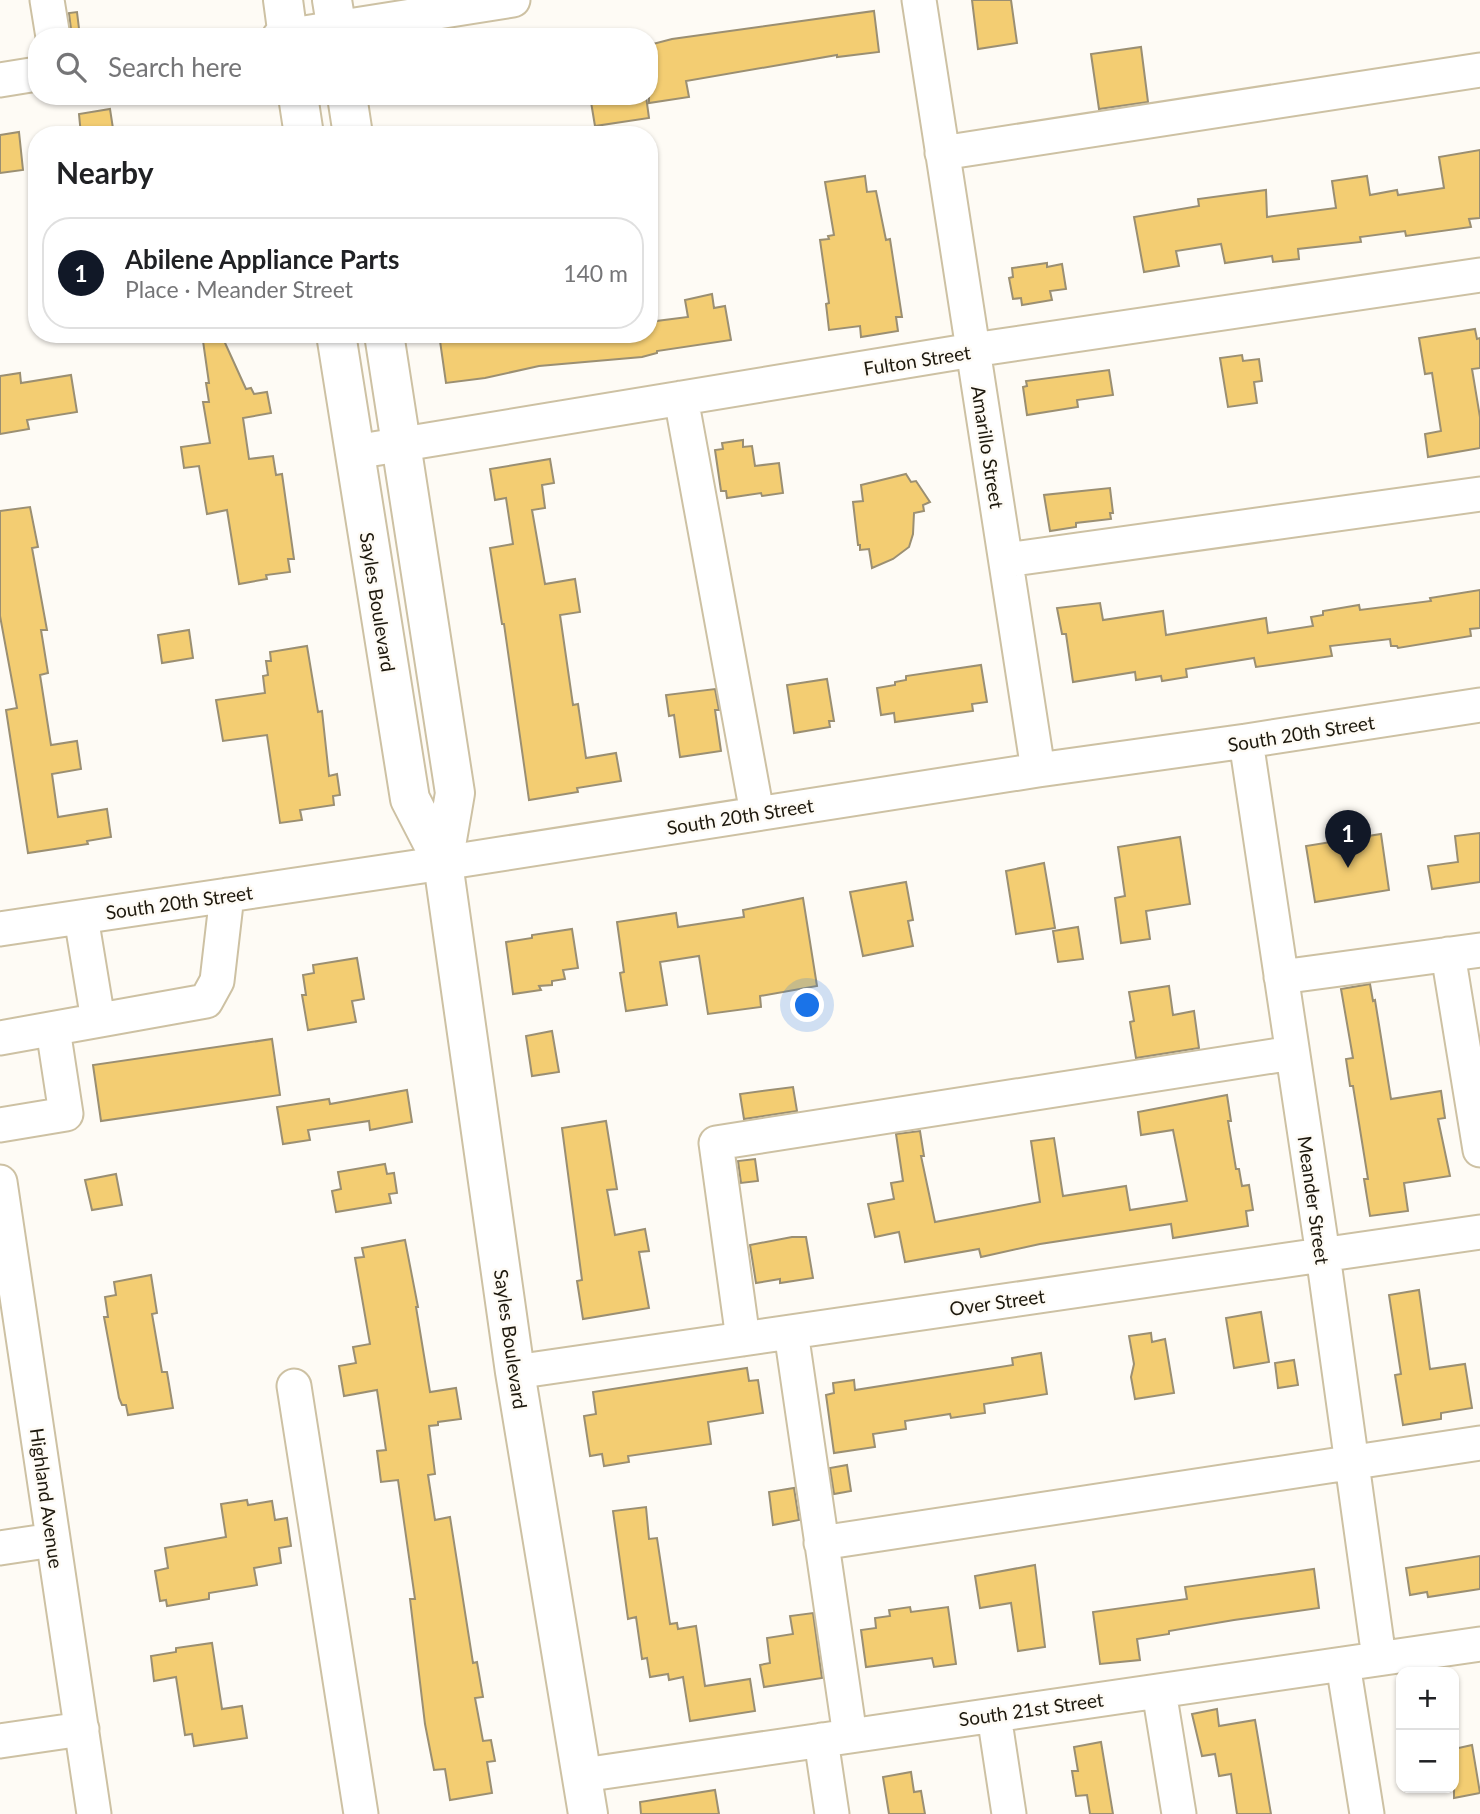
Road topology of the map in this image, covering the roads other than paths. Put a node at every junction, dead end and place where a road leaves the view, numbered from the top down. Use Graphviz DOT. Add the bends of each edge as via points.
graph roads {
  1 [pos="47,0"];
  2 [pos="513,0"];
  3 [pos="919,0"];
  4 [pos="336,21"];
  5 [pos="285,27"];
  6 [pos="52,28"];
  7 [pos="1480,70"];
  8 [pos="28,75"];
  9 [pos="0,80"];
  10 [pos="299,105"];
  11 [pos="348,105"];
  12 [pos="303,126"];
  13 [pos="352,126"];
  14 [pos="943,153"];
  15 [pos="1480,275"];
  16 [pos="337,343"];
  17 [pos="385,343"];
  18 [pos="973,350"];
  19 [pos="681,398"];
  20 [pos="401,444"];
  21 [pos="355,452"];
  22 [pos="1480,494"];
  23 [pos="1006,560"];
  24 [pos="1480,705"];
  25 [pos="1246,741"];
  26 [pos="1038,770"];
  27 [pos="757,813"];
  28 [pos="443,863"];
  29 [pos="227,895"];
  30 [pos="81,917"];
  31 [pos="0,929"];
  32 [pos="1464,952"];
  33 [pos="1281,977"];
  34 [pos="98,1020"];
  35 [pos="53,1029"];
  36 [pos="0,1038"];
  37 [pos="1292,1053"];
  38 [pos="0,1125"];
  39 [pos="1480,1150"];
  40 [pos="0,1182"];
  41 [pos="1480,1232"];
  42 [pos="1323,1255"];
  43 [pos="790,1332"];
  44 [pos="743,1339"];
  45 [pos="12,1348"];
  46 [pos="515,1371"];
  47 [pos="294,1386"];
  48 [pos="1480,1443"];
  49 [pos="1352,1462"];
  50 [pos="53,1541"];
  51 [pos="821,1543"];
  52 [pos="0,1549"];
  53 [pos="1480,1644"];
  54 [pos="1379,1658"];
  55 [pos="1343,1664"];
  56 [pos="1159,1691"];
  57 [pos="994,1715"];
  58 [pos="82,1729"];
  59 [pos="835,1738"];
  60 [pos="0,1741"];
  61 [pos="583,1775"];
  62 [pos="94,1814"];
  63 [pos="361,1814"];
  64 [pos="588,1814"];
  65 [pos="832,1814"];
  66 [pos="1009,1814"];
  67 [pos="1178,1814"];
  68 [pos="1367,1814"];
  1 -- 6 [label="street"];
  2 -- 4 [label="street"];
  3 -- 14 [label="street, Amarillo Street"];
  4 -- 5 [label="street"];
  7 -- 14 [label="street"];
  8 -- 9 [label="street"];
  10 -- 12 [label="main road"];
  11 -- 13 [label="main road"];
  14 -- 18 [label="street, Amarillo Street"];
  15 -- 18 [label="street, Fulton Street"];
  16 -- 21 [label="main road, Sayles Boulevard"];
  17 -- 20 [label="main road, Sayles Boulevard"];
  18 -- 19 [label="street, Fulton Street"];
  18 -- 23 [label="street, Amarillo Street"];
  19 -- 20 [label="street, Fulton Street"];
  19 -- 27 [label="street"];
  20 -- 21 [label="street, Fulton Street"];
  20 -- 28 [label="main road, Sayles Boulevard" via="455,793"];
  21 -- 28 [label="main road, Sayles Boulevard" via="410,799"];
  22 -- 23 [label="street"];
  23 -- 26 [label="street, Amarillo Street"];
  24 -- 25 [label="street, South 20th Street"];
  25 -- 26 [label="street, South 20th Street"];
  25 -- 33 [label="street, Meander Street"];
  26 -- 27 [label="street, South 20th Street"];
  27 -- 28 [label="street, South 20th Street"];
  28 -- 29 [label="street, South 20th Street"];
  28 -- 46 [label="main road, Sayles Boulevard"];
  29 -- 30 [label="street, South 20th Street"];
  29 -- 34 [label="street" via="217,981 206,1001"];
  30 -- 31 [label="street, South 20th Street"];
  30 -- 34 [label="street"];
  32 -- 33 [label="street"];
  32 -- 39 [label="street"];
  33 -- 37 [label="street, Meander Street"];
  34 -- 35 [label="street"];
  35 -- 36 [label="street"];
  35 -- 38 [label="street" via="66,1114"];
  37 -- 42 [label="street, Meander Street"];
  37 -- 44 [label="street" via="716,1143"];
  40 -- 45 [label="street, Highland Avenue"];
  41 -- 42 [label="street, Over Street"];
  42 -- 43 [label="street, Over Street"];
  42 -- 49 [label="street, Meander Street"];
  43 -- 44 [label="street, Over Street"];
  43 -- 51 [label="street"];
  44 -- 46 [label="street, Over Street"];
  45 -- 50 [label="street, Highland Avenue"];
  46 -- 61 [label="main road, Sayles Boulevard"];
  47 -- 63 [label="street"];
  48 -- 49 [label="street"];
  49 -- 51 [label="street"];
  49 -- 54 [label="street, Meander Street"];
  50 -- 52 [label="street"];
  50 -- 58 [label="street, Highland Avenue"];
  51 -- 59 [label="street"];
  53 -- 54 [label="street, South 21st Street"];
  54 -- 55 [label="street, South 21st Street"];
  55 -- 56 [label="street, South 21st Street"];
  55 -- 68 [label="street"];
  56 -- 57 [label="street, South 21st Street"];
  56 -- 67 [label="street"];
  57 -- 59 [label="street, South 21st Street"];
  57 -- 66 [label="street"];
  58 -- 60 [label="street"];
  58 -- 62 [label="street, Highland Avenue"];
  59 -- 61 [label="street, South 21st Street"];
  59 -- 65 [label="street"];
  61 -- 64 [label="main road, Sayles Boulevard"];
}
